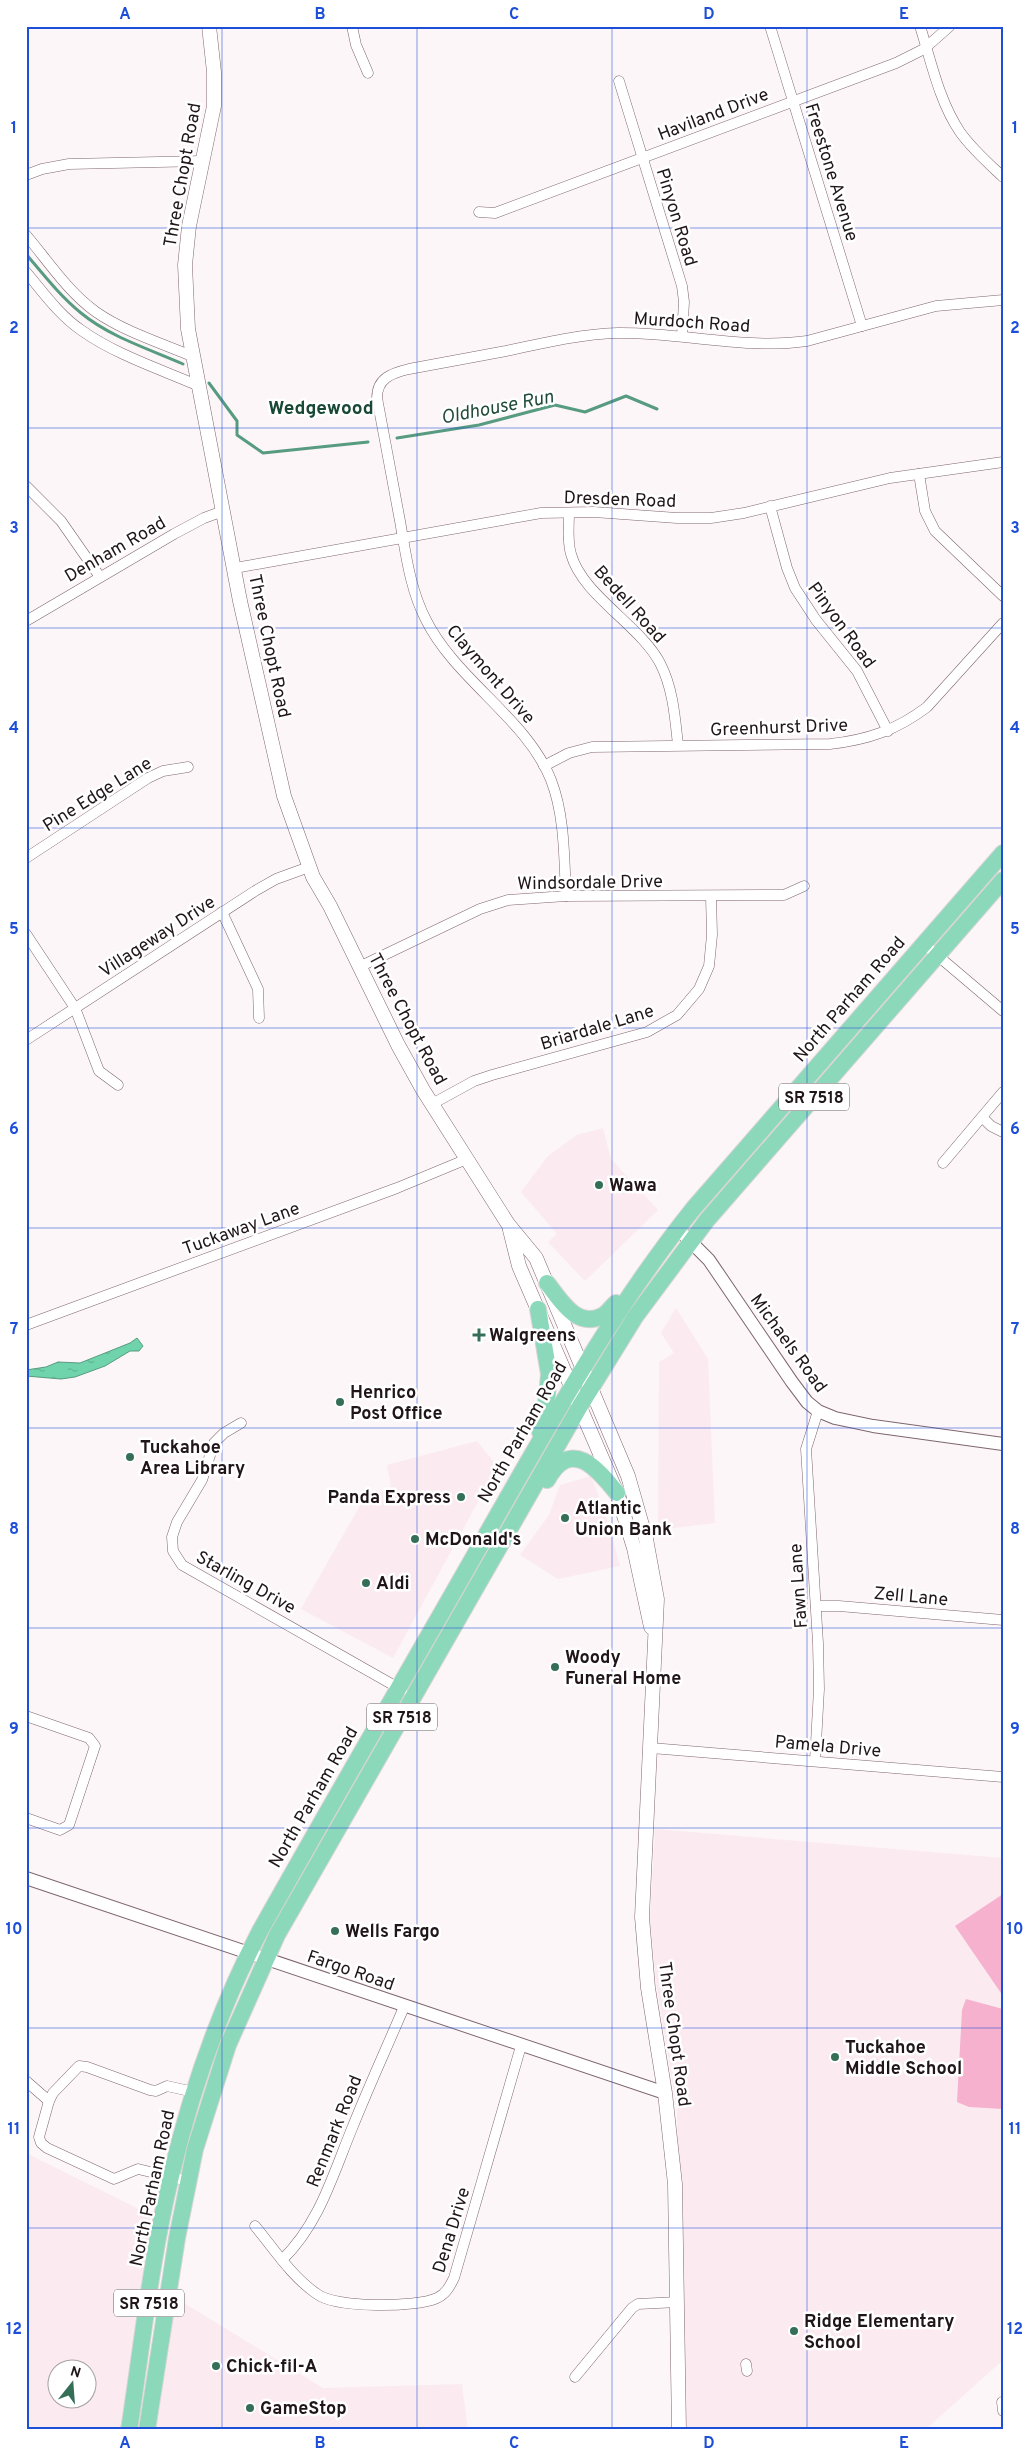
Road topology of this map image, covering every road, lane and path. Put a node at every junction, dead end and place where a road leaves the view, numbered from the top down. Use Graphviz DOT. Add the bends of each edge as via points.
graph roads {
  1 [pos="209,26"];
  2 [pos="352,26"];
  3 [pos="770,26"];
  4 [pos="920,26"];
  5 [pos="950,26"];
  6 [pos="927,47"];
  7 [pos="368,73"];
  8 [pos="619,81"];
  9 [pos="793,101"];
  10 [pos="642,158"];
  11 [pos="203,161"];
  12 [pos="26,175"];
  13 [pos="1003,177"];
  14 [pos="479,212"];
  15 [pos="26,235"];
  16 [pos="26,272"];
  17 [pos="1003,300"];
  18 [pos="862,326"];
  19 [pos="682,336"];
  20 [pos="194,357"];
  21 [pos="381,383"];
  22 [pos="199,386"];
  23 [pos="1003,462"];
  24 [pos="919,474"];
  25 [pos="26,486"];
  26 [pos="770,506"];
  27 [pos="223,511"];
  28 [pos="568,512"];
  29 [pos="403,538"];
  30 [pos="235,568"];
  31 [pos="100,577"];
  32 [pos="1003,596"];
  33 [pos="26,621"];
  34 [pos="1003,623"];
  35 [pos="888,731"];
  36 [pos="678,745"];
  37 [pos="544,766"];
  38 [pos="188,767"];
  39 [pos="1003,853"];
  40 [pos="26,858"];
  41 [pos="309,867"];
  42 [pos="1003,880"];
  43 [pos="804,886"];
  44 [pos="566,896"];
  45 [pos="711,896"];
  46 [pos="222,912"];
  47 [pos="26,934"];
  48 [pos="924,944"];
  49 [pos="938,955"];
  50 [pos="359,967"];
  51 [pos="75,1008"];
  52 [pos="1003,1011"];
  53 [pos="259,1018"];
  54 [pos="26,1040"];
  55 [pos="118,1085"];
  56 [pos="1003,1092"];
  57 [pos="432,1104"];
  58 [pos="982,1118"];
  59 [pos="1003,1132"];
  60 [pos="467,1159"];
  61 [pos="943,1162"];
  62 [pos="508,1224"];
  63 [pos="678,1229"];
  64 [pos="691,1240"];
  65 [pos="547,1283"];
  66 [pos="632,1291"];
  67 [pos="538,1309"];
  68 [pos="26,1326"];
  69 [pos="583,1367"];
  70 [pos="571,1386"];
  71 [pos="591,1388"];
  72 [pos="580,1406"];
  73 [pos="818,1411"];
  74 [pos="241,1424"];
  75 [pos="1003,1444"];
  76 [pos="537,1446"];
  77 [pos="617,1493"];
  78 [pos="510,1529"];
  79 [pos="816,1606"];
  80 [pos="1003,1620"];
  81 [pos="654,1643"];
  82 [pos="398,1688"];
  83 [pos="414,1697"];
  84 [pos="26,1716"];
  85 [pos="651,1748"];
  86 [pos="815,1761"];
  87 [pos="1003,1778"];
  88 [pos="26,1818"];
  89 [pos="26,1878"];
  90 [pos="249,1953"];
  91 [pos="265,1959"];
  92 [pos="404,2007"];
  93 [pos="521,2046"];
  94 [pos="26,2081"];
  95 [pos="194,2092"];
  96 [pos="665,2093"];
  97 [pos="49,2101"];
  98 [pos="170,2177"];
  99 [pos="188,2181"];
  100 [pos="255,2226"];
  101 [pos="282,2260"];
  102 [pos="678,2302"];
  103 [pos="575,2377"];
  104 [pos="1002,2402"];
  105 [pos="1003,2411"];
  106 [pos="129,2430"];
  107 [pos="147,2430"];
  108 [pos="679,2430"];
  1 -- 11 [label="main road, Three Chopt Road" via="214,106"];
  2 -- 7 [label="street"];
  3 -- 9 [label="street, Freestone Avenue"];
  4 -- 6 [label="street"];
  5 -- 6 [label="street, Haviland Drive"];
  6 -- 9 [label="street, Haviland Drive" via="896,63"];
  6 -- 13 [label="street" via="946,104 959,130"];
  8 -- 10 [label="street, Pinyon Road"];
  9 -- 10 [label="street, Haviland Drive"];
  9 -- 18 [label="street, Freestone Avenue"];
  10 -- 14 [label="street, Haviland Drive" via="495,213"];
  10 -- 19 [label="street, Pinyon Road" via="683,293"];
  11 -- 12 [label="street" via="69,164"];
  11 -- 20 [label="main road, Three Chopt Road" via="190,216 186,265 188,329"];
  15 -- 20 [label="street" via="96,311 120,326"];
  16 -- 22 [label="street" via="80,330 111,348"];
  17 -- 18 [label="street, Murdoch Road" via="936,306"];
  18 -- 19 [label="street, Murdoch Road" via="787,344"];
  19 -- 21 [label="street, Murdoch Road" via="619,333 578,336 409,369 391,374"];
  20 -- 22 [label="main road, Three Chopt Road"];
  21 -- 29 [label="street, Claymont Drive" via="378,398"];
  22 -- 27 [label="main road, Three Chopt Road"];
  23 -- 24 [label="street, Dresden Road"];
  24 -- 26 [label="street, Dresden Road"];
  24 -- 32 [label="street" via="925,511 935,531"];
  25 -- 31 [label="street" via="61,522"];
  26 -- 28 [label="street, Dresden Road" via="710,518"];
  26 -- 35 [label="street, Pinyon Road" via="795,588 857,671"];
  27 -- 30 [label="main road, Three Chopt Road"];
  27 -- 31 [label="street, Denham Road" via="174,534"];
  28 -- 29 [label="street, Dresden Road" via="541,513"];
  28 -- 36 [label="street, Bedell Road" via="569,544 576,566 660,662 670,687"];
  29 -- 30 [label="street, Dresden Road"];
  29 -- 37 [label="street, Claymont Drive" via="412,584 438,641 524,736"];
  30 -- 41 [label="main road, Three Chopt Road" via="284,796"];
  31 -- 33 [label="street, Denham Road"];
  34 -- 35 [label="street, Greenhurst Drive" via="927,707"];
  35 -- 36 [label="street, Greenhurst Drive" via="862,740 830,744"];
  36 -- 37 [label="street, Greenhurst Drive" via="592,747 569,753"];
  37 -- 44 [label="street, Claymont Drive" via="558,807"];
  38 -- 40 [label="street, Pine Edge Lane" via="163,770 148,778"];
  39 -- 48 [label="highway, North Parham Road / SR 7518"];
  41 -- 46 [label="street, Villageway Drive" via="276,879"];
  41 -- 50 [label="main road, Three Chopt Road"];
  42 -- 49 [label="highway, North Parham Road / SR 7518"];
  43 -- 45 [label="street, Windsordale Drive" via="784,895"];
  44 -- 45 [label="street, Windsordale Drive"];
  44 -- 50 [label="street, Windsordale Drive" via="526,897 494,904"];
  45 -- 57 [label="street, Briardale Lane" via="709,966 700,989 678,1015 647,1032 474,1081"];
  46 -- 51 [label="street, Villageway Drive"];
  46 -- 53 [label="street" via="258,989"];
  47 -- 51 [label="street"];
  48 -- 49 [label="street"];
  48 -- 63 [label="highway, North Parham Road / SR 7518"];
  49 -- 52 [label="street"];
  49 -- 64 [label="highway, North Parham Road / SR 7518"];
  50 -- 57 [label="main road, Three Chopt Road"];
  51 -- 54 [label="street, Villageway Drive"];
  51 -- 55 [label="street" via="99,1071"];
  56 -- 58 [label="street"];
  57 -- 60 [label="main road, Three Chopt Road"];
  58 -- 59 [label="street"];
  58 -- 61 [label="street"];
  60 -- 62 [label="main road, Three Chopt Road"];
  60 -- 68 [label="street, Tuckaway Lane"];
  62 -- 65 [label="main road, Three Chopt Road" via="536,1258"];
  62 -- 67 [label="main road, Three Chopt Road" via="519,1266"];
  63 -- 64 [label="street, Michaels Road"];
  63 -- 66 [label="highway, North Parham Road / SR 7518"];
  64 -- 71 [label="highway, North Parham Road / SR 7518" via="635,1317"];
  64 -- 73 [label="street, Michaels Road" via="709,1260 792,1382"];
  65 -- 66 [label="highway" via="571,1312 591,1319 603,1316"];
  65 -- 69 [label="main road, Three Chopt Road"];
  66 -- 69 [label="highway, North Parham Road / SR 7518"];
  67 -- 70 [label="main road, Three Chopt Road"];
  67 -- 76 [label="highway" via="548,1374"];
  69 -- 70 [label="highway, North Parham Road / SR 7518"];
  69 -- 71 [label="main road, Three Chopt Road"];
  70 -- 72 [label="main road, Three Chopt Road"];
  70 -- 76 [label="highway, North Parham Road / SR 7518"];
  71 -- 72 [label="highway, North Parham Road / SR 7518"];
  71 -- 81 [label="main road, Three Chopt Road" via="628,1476 646,1539 657,1599"];
  72 -- 77 [label="main road, Three Chopt Road"];
  72 -- 78 [label="highway, North Parham Road / SR 7518"];
  73 -- 75 [label="street, Michaels Road" via="873,1426"];
  73 -- 79 [label="street, Fawn Lane" via="806,1449"];
  74 -- 82 [label="street, Starling Drive" via="214,1443 202,1480 177,1522 172,1537 173,1550 182,1565"];
  76 -- 82 [label="highway, North Parham Road / SR 7518"];
  77 -- 78 [label="highway" via="590,1463 564,1462 555,1468 532,1506"];
  77 -- 81 [label="main road, Three Chopt Road" via="634,1548"];
  78 -- 83 [label="highway, North Parham Road / SR 7518"];
  79 -- 80 [label="street, Zell Lane"];
  79 -- 86 [label="street, Fawn Lane" via="819,1689"];
  81 -- 85 [label="main road, Three Chopt Road"];
  82 -- 83 [label="street, Starling Drive"];
  82 -- 90 [label="highway, North Parham Road / SR 7518"];
  83 -- 91 [label="highway, North Parham Road / SR 7518"];
  84 -- 88 [label="street" via="90,1738 95,1746 69,1825 60,1830"];
  85 -- 86 [label="street, Pamela Drive"];
  85 -- 96 [label="main road, Three Chopt Road" via="643,1926 648,1988"];
  86 -- 87 [label="street, Pamela Drive"];
  89 -- 90 [label="street, Fargo Road"];
  90 -- 91 [label="street, Fargo Road"];
  90 -- 95 [label="highway, North Parham Road / SR 7518"];
  91 -- 92 [label="street, Fargo Road"];
  91 -- 99 [label="highway, North Parham Road / SR 7518" via="216,2080"];
  92 -- 93 [label="street, Fargo Road"];
  92 -- 101 [label="street, Renmark Road" via="322,2206 301,2240"];
  93 -- 96 [label="street, Fargo Road"];
  93 -- 101 [label="street, Dena Drive" via="454,2278 444,2294 430,2301 336,2303 317,2295"];
  94 -- 97 [label="street"];
  95 -- 97 [label="street" via="167,2086 156,2091 79,2066"];
  95 -- 98 [label="highway, North Parham Road / SR 7518"];
  96 -- 102 [label="main road, Three Chopt Road" via="675,2184"];
  97 -- 98 [label="street" via="39,2137 47,2148 114,2179 138,2169"];
  98 -- 99 [label="street"];
  98 -- 106 [label="highway, North Parham Road / SR 7518"];
  99 -- 107 [label="highway, North Parham Road / SR 7518"];
  100 -- 101 [label="street, Dena Drive"];
  102 -- 103 [label="street" via="638,2304 632,2308"];
  102 -- 108 [label="main road, Three Chopt Road"];
  104 -- 105 [label="street"];
}
